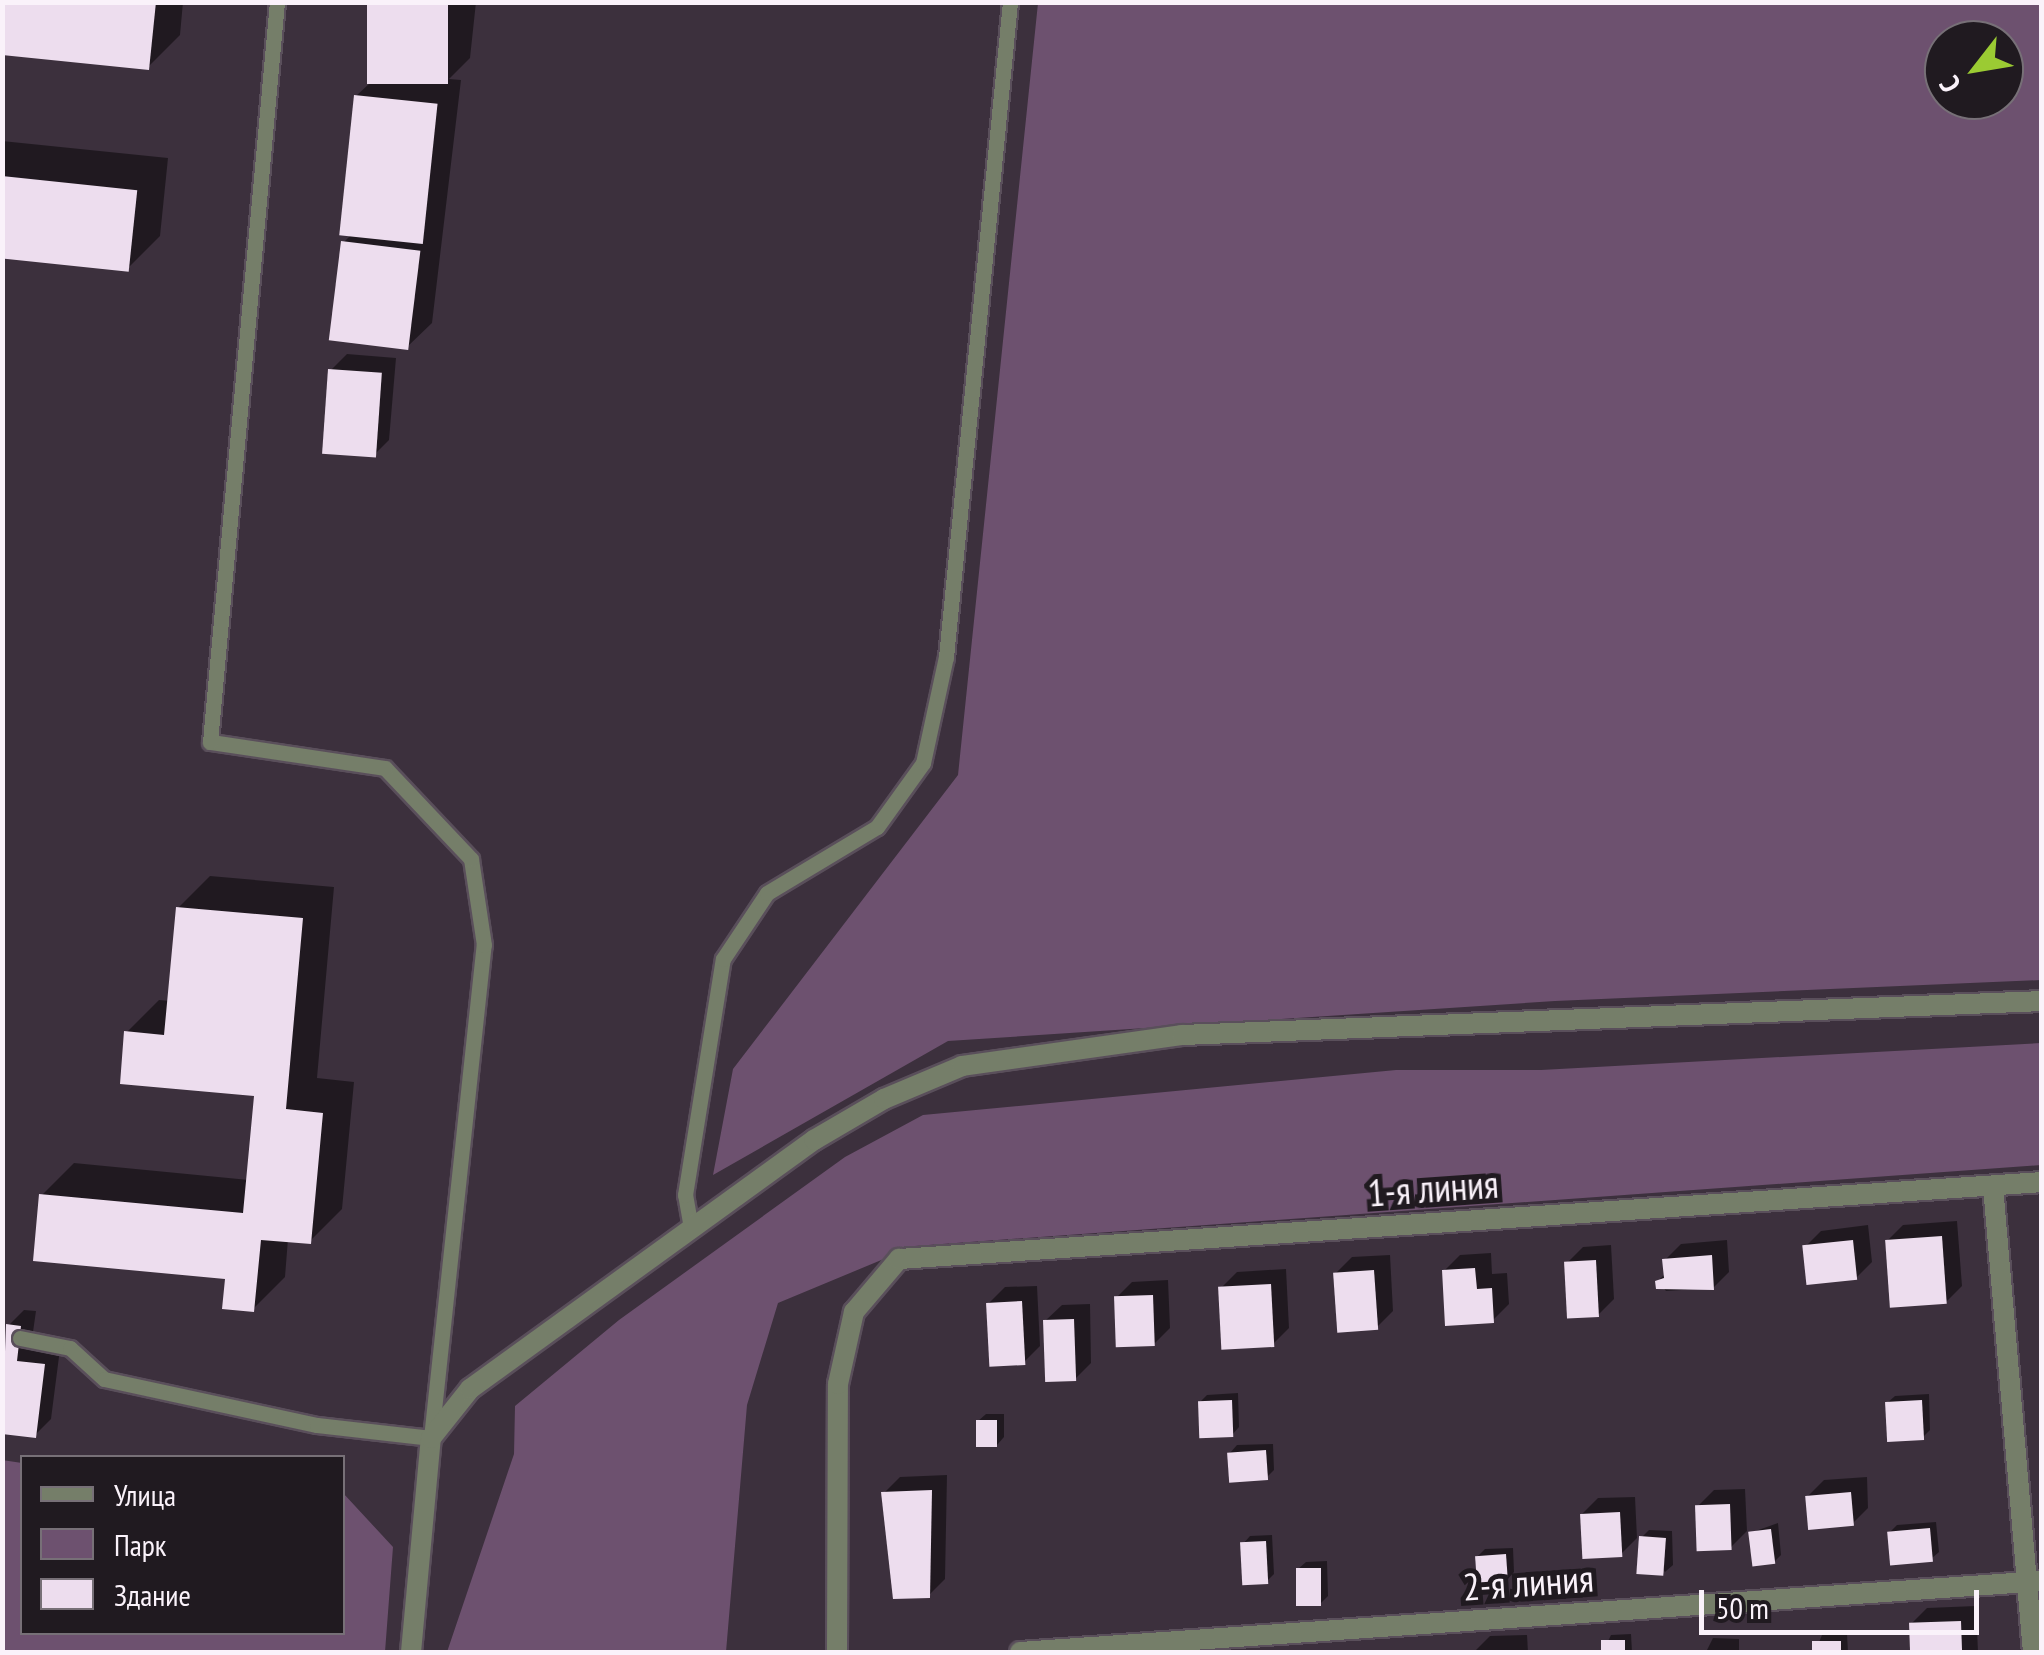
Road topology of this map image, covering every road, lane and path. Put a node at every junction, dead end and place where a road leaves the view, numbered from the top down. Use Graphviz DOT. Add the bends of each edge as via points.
graph roads {
  1 [pos="277,2"];
  2 [pos="1010,2"];
  3 [pos="2042,1001"];
  4 [pos="2042,1182"];
  5 [pos="1993,1186"];
  6 [pos="691,1228"];
  7 [pos="20,1338"];
  8 [pos="431,1438"];
  9 [pos="2036,1582"];
  10 [pos="411,1652"];
  11 [pos="836,1652"];
  12 [pos="1020,1652"];
  13 [pos="2034,1652"];
  1 -- 8 [label="lane" via="210,742 386,768 471,858 484,945"];
  2 -- 6 [label="lane" via="946,657 923,763 876,827 767,893 723,959 684,1196"];
  3 -- 6 [label="street" via="1182,1035 962,1066 884,1099 814,1140"];
  4 -- 5 [label="street, 1-я линия"];
  5 -- 9 [label="street"];
  5 -- 11 [label="street, 1-я линия" via="899,1259 854,1312 838,1384"];
  6 -- 8 [label="street" via="470,1389"];
  7 -- 8 [label="lane" via="70,1348 104,1379 317,1425"];
  8 -- 10 [label="street"];
  9 -- 12 [label="street, 2-я линия"];
  9 -- 13 [label="street"];
}
